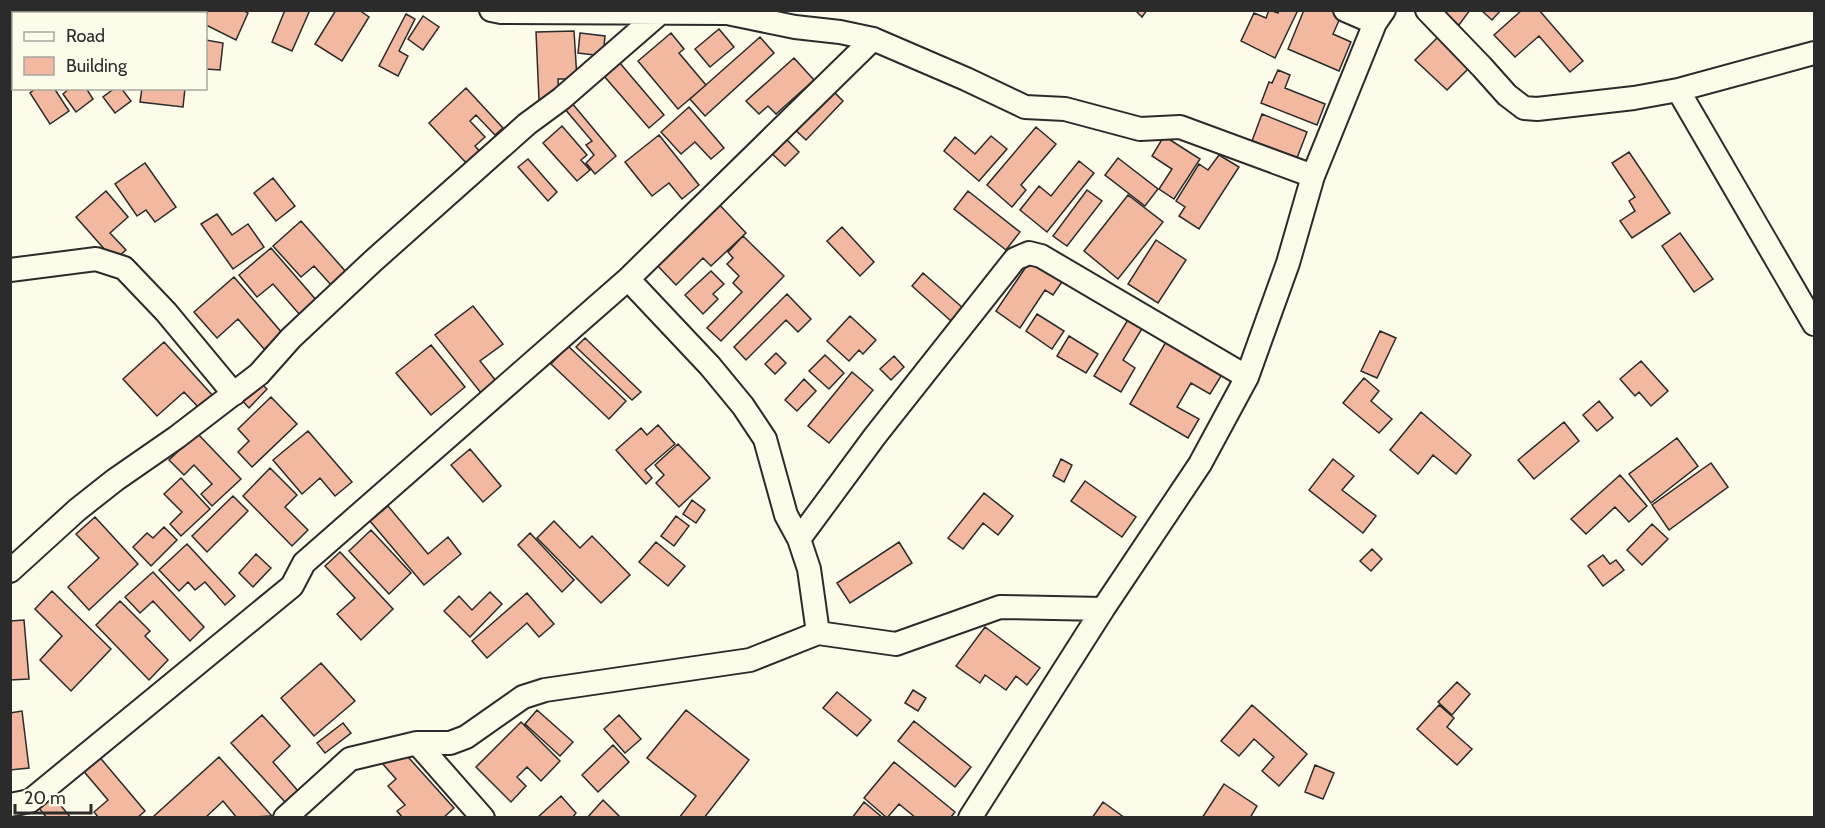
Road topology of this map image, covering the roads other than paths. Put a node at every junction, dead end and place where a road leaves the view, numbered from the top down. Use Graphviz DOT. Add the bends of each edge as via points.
graph roads {
  1 [pos="491,10"];
  2 [pos="1345,10"];
  3 [pos="1427,10"];
  4 [pos="660,13"];
  5 [pos="1379,17"];
  6 [pos="873,39"];
  7 [pos="1815,53"];
  8 [pos="1678,90"];
  9 [pos="1313,176"];
  10 [pos="10,270"];
  11 [pos="627,279"];
  12 [pos="1815,324"];
  13 [pos="1247,377"];
  14 [pos="234,394"];
  15 [pos="799,538"];
  16 [pos="10,571"];
  17 [pos="1103,609"];
  18 [pos="818,633"];
  19 [pos="417,743"];
  20 [pos="10,805"];
  21 [pos="285,818"];
  22 [pos="483,818"];
  23 [pos="970,818"];
  1 -- 4 [label="street"];
  2 -- 5 [label="street"];
  3 -- 8 [label="street" via="1524,108"];
  4 -- 6 [label="street" via="727,13"];
  4 -- 14 [label="street" via="561,99 527,123 398,238"];
  5 -- 9 [label="street"];
  6 -- 9 [label="street" via="1025,107 1065,110 1140,129 1180,127"];
  6 -- 11 [label="street"];
  7 -- 8 [label="street"];
  8 -- 12 [label="street"];
  9 -- 13 [label="street" via="1288,263"];
  10 -- 14 [label="street" via="96,259 124,268"];
  11 -- 15 [label="street" via="710,366 765,439 786,515"];
  11 -- 20 [label="street" via="304,563 292,586 30,801"];
  13 -- 15 [label="street" via="1041,256 1029,253 1015,259"];
  13 -- 17 [label="street" via="1200,464"];
  14 -- 16 [label="street" via="77,510"];
  15 -- 18 [label="street" via="809,569"];
  17 -- 18 [label="street" via="1000,607 896,644"];
  17 -- 23 [label="street"];
  18 -- 19 [label="street" via="750,660 544,690 523,697 450,743"];
  19 -- 21 [label="street" via="350,759"];
  19 -- 22 [label="street"];
}
